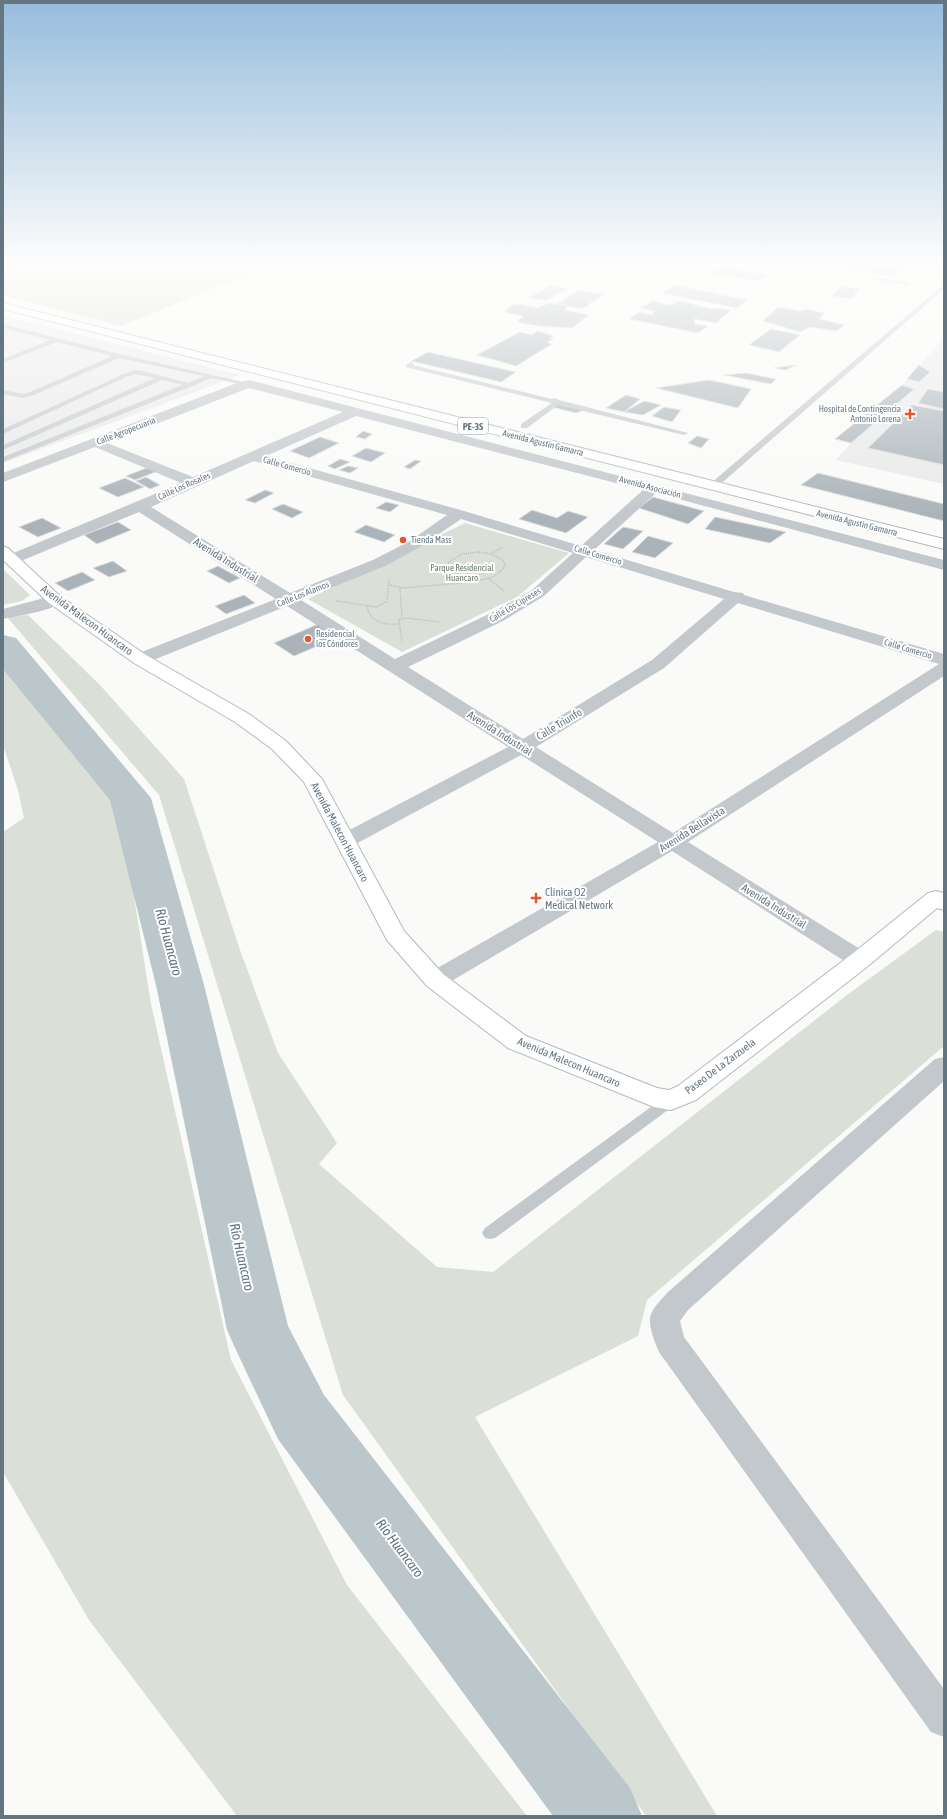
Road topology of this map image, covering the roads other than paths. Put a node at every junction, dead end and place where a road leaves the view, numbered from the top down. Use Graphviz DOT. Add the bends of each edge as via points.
graph roads {
  1 [pos="39,347"];
  2 [pos="83,347"];
  3 [pos="164,347"];
  4 [pos="201,347"];
  5 [pos="873,347"];
  6 [pos="118,356"];
  7 [pos="3,361"];
  8 [pos="411,364"];
  9 [pos="211,376"];
  10 [pos="161,378"];
  11 [pos="248,384"];
  12 [pos="189,385"];
  13 [pos="3,392"];
  14 [pos="556,400"];
  15 [pos="356,411"];
  16 [pos="498,420"];
  17 [pos="524,426"];
  18 [pos="486,429"];
  19 [pos="3,432"];
  20 [pos="684,432"];
  21 [pos="96,442"];
  22 [pos="3,448"];
  23 [pos="251,456"];
  24 [pos="3,460"];
  25 [pos="724,476"];
  26 [pos="3,478"];
  27 [pos="192,482"];
  28 [pos="713,486"];
  29 [pos="653,488"];
  30 [pos="140,506"];
  31 [pos="459,514"];
  32 [pos="944,532"];
  33 [pos="944,544"];
  34 [pos="585,551"];
  35 [pos="7,555"];
  36 [pos="944,565"];
  37 [pos="737,596"];
  38 [pos="290,600"];
  39 [pos="47,603"];
  40 [pos="3,614"];
  41 [pos="140,659"];
  42 [pos="944,660"];
  43 [pos="395,666"];
  44 [pos="944,668"];
  45 [pos="522,747"];
  46 [pos="345,841"];
  47 [pos="673,842"];
  48 [pos="941,897"];
  49 [pos="860,960"];
  50 [pos="435,980"];
  51 [pos="943,1068"];
  52 [pos="672,1100"];
  53 [pos="490,1233"];
  54 [pos="944,1719"];
  1 -- 7 [label="lane"];
  2 -- 6 [label="lane"];
  3 -- 18 [label="main road, Avenida Agustín Gamarra / PE-3S"];
  4 -- 16 [label="main road, Avenida Agustín Gamarra / PE-3S"];
  5 -- 25 [label="lane"];
  6 -- 9 [label="lane"];
  6 -- 13 [label="lane" via="32,394 23,396"];
  8 -- 14 [label="lane" via="408,366"];
  9 -- 11 [label="lane"];
  9 -- 12 [label="lane"];
  10 -- 12 [label="lane"];
  10 -- 19 [label="lane" via="135,372 126,374"];
  10 -- 22 [label="lane"];
  11 -- 15 [label="street, Avenida Asociación"];
  11 -- 21 [label="street, Calle Agropecuaria"];
  12 -- 24 [label="lane"];
  14 -- 17 [label="lane" via="556,403"];
  14 -- 20 [label="lane"];
  15 -- 23 [label="street, Calle Los Rosales"];
  15 -- 29 [label="street, Avenida Asociación"];
  16 -- 17 [label="main road, Avenida Agustín Gamarra / PE-3S"];
  16 -- 18 [label="main road"];
  17 -- 25 [label="main road, Avenida Agustín Gamarra / PE-3S"];
  18 -- 28 [label="main road, Avenida Agustín Gamarra / PE-3S"];
  21 -- 26 [label="street, Calle Agropecuaria"];
  21 -- 27 [label="street"];
  23 -- 27 [label="street, Calle Los Rosales"];
  23 -- 31 [label="street, Calle Comercio"];
  25 -- 28 [label="lane"];
  25 -- 32 [label="main road, Avenida Agustín Gamarra / PE-3S"];
  27 -- 30 [label="street, Calle Los Rosales"];
  28 -- 33 [label="main road, Avenida Agustín Gamarra / PE-3S"];
  29 -- 34 [label="street, Calle Los Cipreses"];
  29 -- 36 [label="street, Avenida Asociación"];
  30 -- 35 [label="street, Calle Los Rosales"];
  30 -- 38 [label="street, Avenida Industrial"];
  31 -- 34 [label="street, Calle Comercio"];
  31 -- 38 [label="street, Calle Los Alamos" via="415,544 379,563"];
  34 -- 37 [label="street, Calle Comercio"];
  34 -- 43 [label="street, Calle Los Cipreses" via="538,593 497,617"];
  35 -- 39 [label="main road, Avenida Malecon Huancaro"];
  37 -- 42 [label="street, Calle Comercio"];
  37 -- 45 [label="street, Calle Triunfo" via="658,664"];
  38 -- 41 [label="street, Calle Los Alamos"];
  38 -- 43 [label="street, Avenida Industrial"];
  39 -- 40 [label="street"];
  39 -- 41 [label="main road, Avenida Malecon Huancaro"];
  41 -- 46 [label="main road, Avenida Malecon Huancaro" via="242,718 279,745 312,779"];
  43 -- 45 [label="street, Avenida Industrial"];
  44 -- 47 [label="street, Avenida Bellavista"];
  45 -- 46 [label="street, Calle Triunfo"];
  45 -- 47 [label="street, Avenida Industrial"];
  46 -- 50 [label="main road, Avenida Malecon Huancaro" via="395,935"];
  47 -- 49 [label="street, Avenida Industrial"];
  47 -- 50 [label="street, Avenida Bellavista"];
  48 -- 49 [label="main road, Paseo De La Zarzuela"];
  49 -- 52 [label="main road, Paseo De La Zarzuela" via="687,1093"];
  50 -- 52 [label="main road, Avenida Malecon Huancaro" via="517,1042 654,1097"];
  51 -- 54 [label="street" via="678,1301 665,1318 670,1342"];
  52 -- 53 [label="lane, Paseo De La Zarzuela"];
}
